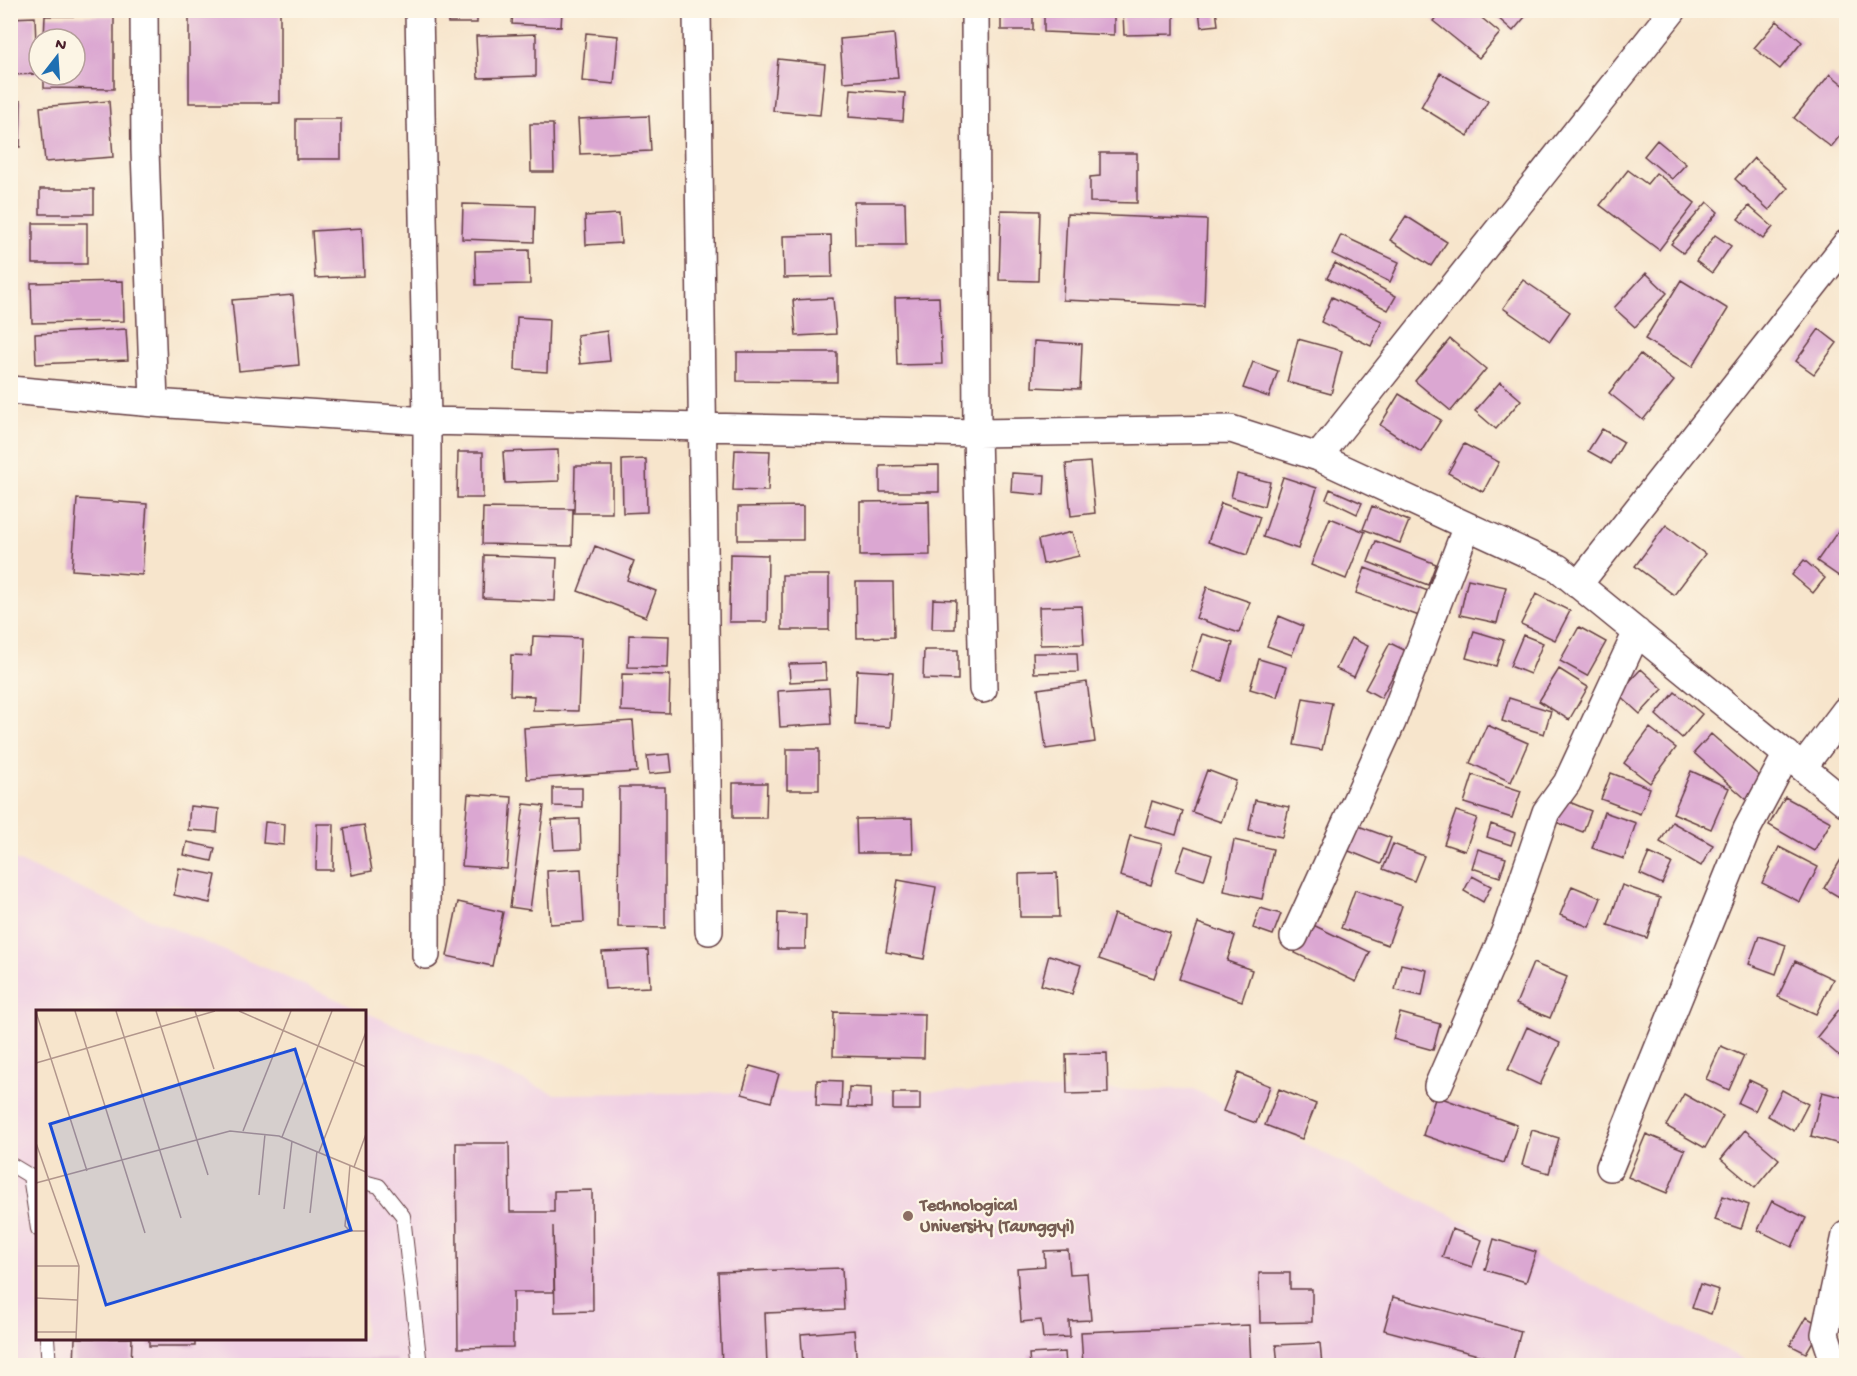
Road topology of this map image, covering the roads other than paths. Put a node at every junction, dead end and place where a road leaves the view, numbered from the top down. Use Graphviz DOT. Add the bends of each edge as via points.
graph roads {
  1 [pos="144,10"];
  2 [pos="419,10"];
  3 [pos="697,10"];
  4 [pos="975,10"];
  5 [pos="1673,10"];
  6 [pos="1846,244"];
  7 [pos="10,390"];
  8 [pos="154,403"];
  9 [pos="427,421"];
  10 [pos="701,425"];
  11 [pos="977,433"];
  12 [pos="1318,457"];
  13 [pos="1467,526"];
  14 [pos="1578,585"];
  15 [pos="1637,632"];
  16 [pos="983,689"];
  17 [pos="1846,710"];
  18 [pos="1795,760"];
  19 [pos="1846,803"];
  20 [pos="709,931"];
  21 [pos="1294,937"];
  22 [pos="426,955"];
  23 [pos="1438,1086"];
  24 [pos="10,1164"];
  25 [pos="1610,1167"];
  26 [pos="34,1176"];
  27 [pos="366,1183"];
  28 [pos="36,1202"];
  29 [pos="1846,1235"];
  30 [pos="47,1340"];
  31 [pos="49,1365"];
  32 [pos="420,1365"];
  33 [pos="1839,1365"];
  1 -- 8 [label="street"];
  2 -- 9 [label="street"];
  3 -- 10 [label="street"];
  4 -- 11 [label="street"];
  5 -- 12 [label="street"];
  6 -- 14 [label="street"];
  7 -- 8 [label="street"];
  8 -- 9 [label="street"];
  9 -- 10 [label="street"];
  9 -- 22 [label="street"];
  10 -- 11 [label="street"];
  10 -- 20 [label="street"];
  11 -- 12 [label="street" via="1231,429"];
  11 -- 16 [label="street"];
  12 -- 13 [label="street"];
  13 -- 14 [label="street" via="1558,568"];
  13 -- 21 [label="street" via="1392,722"];
  14 -- 15 [label="street"];
  15 -- 18 [label="street"];
  15 -- 23 [label="street" via="1567,783 1546,812 1505,932"];
  17 -- 18 [label="street"];
  18 -- 19 [label="street"];
  18 -- 25 [label="street" via="1747,829"];
  24 -- 26 [label="lane"];
  26 -- 28 [label="lane"];
  27 -- 32 [label="lane" via="379,1186 403,1216"];
  29 -- 33 [label="street" via="1825,1334"];
  30 -- 31 [label="lane"];
}
